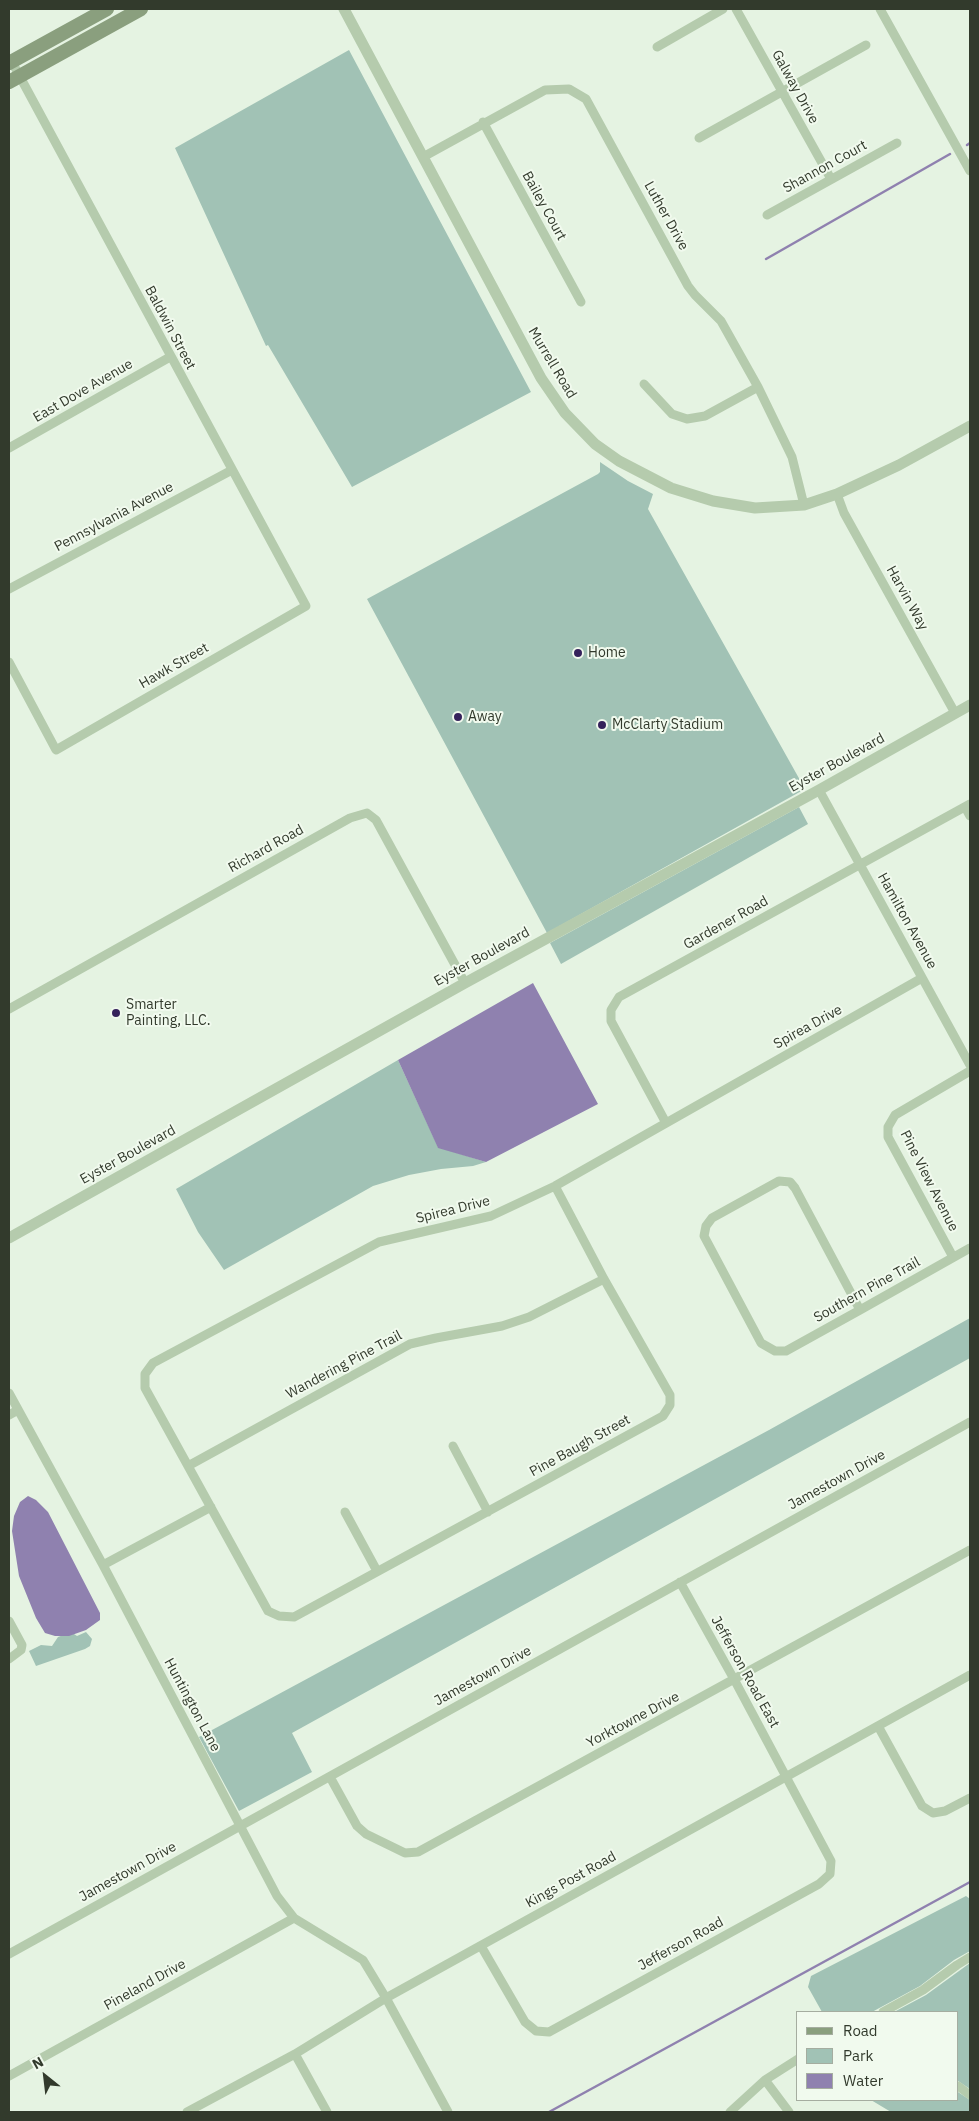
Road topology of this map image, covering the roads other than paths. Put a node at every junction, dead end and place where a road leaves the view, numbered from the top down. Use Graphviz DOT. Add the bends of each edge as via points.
graph roads {
  1 [pos="107,9"];
  2 [pos="344,9"];
  3 [pos="723,9"];
  4 [pos="736,9"];
  5 [pos="880,9"];
  6 [pos="138,10"];
  7 [pos="866,45"];
  8 [pos="656,47"];
  9 [pos="10,62"];
  10 [pos="14,79"];
  11 [pos="782,92"];
  12 [pos="483,122"];
  13 [pos="699,138"];
  14 [pos="897,143"];
  15 [pos="423,157"];
  16 [pos="970,171"];
  17 [pos="831,179"];
  18 [pos="767,215"];
  19 [pos="581,302"];
  20 [pos="170,357"];
  21 [pos="644,384"];
  22 [pos="758,387"];
  23 [pos="970,426"];
  24 [pos="9,448"];
  25 [pos="232,470"];
  26 [pos="837,494"];
  27 [pos="804,506"];
  28 [pos="9,589"];
  29 [pos="306,606"];
  30 [pos="9,662"];
  31 [pos="970,705"];
  32 [pos="955,713"];
  33 [pos="819,790"];
  34 [pos="968,805"];
  35 [pos="970,816"];
  36 [pos="860,864"];
  37 [pos="922,978"];
  38 [pos="465,983"];
  39 [pos="9,1009"];
  40 [pos="970,1065"];
  41 [pos="970,1071"];
  42 [pos="666,1123"];
  43 [pos="555,1186"];
  44 [pos="9,1238"];
  45 [pos="970,1248"];
  46 [pos="953,1257"];
  47 [pos="604,1279"];
  48 [pos="860,1310"];
  49 [pos="9,1392"];
  50 [pos="18,1410"];
  51 [pos="9,1415"];
  52 [pos="970,1422"];
  53 [pos="453,1446"];
  54 [pos="188,1466"];
  55 [pos="211,1507"];
  56 [pos="345,1512"];
  57 [pos="488,1512"];
  58 [pos="970,1550"];
  59 [pos="103,1565"];
  60 [pos="376,1571"];
  61 [pos="680,1582"];
  62 [pos="279,1616"];
  63 [pos="9,1621"];
  64 [pos="9,1659"];
  65 [pos="970,1676"];
  66 [pos="735,1680"];
  67 [pos="878,1726"];
  68 [pos="786,1776"];
  69 [pos="330,1777"];
  70 [pos="970,1798"];
  71 [pos="241,1826"];
  72 [pos="294,1918"];
  73 [pos="481,1946"];
  74 [pos="9,1954"];
  75 [pos="970,1957"];
  76 [pos="386,1998"];
  77 [pos="886,2011"];
  78 [pos="295,2054"];
  79 [pos="796,2060"];
  80 [pos="9,2076"];
  81 [pos="765,2080"];
  82 [pos="959,2087"];
  83 [pos="970,2095"];
  84 [pos="187,2112"];
  85 [pos="327,2112"];
  86 [pos="448,2112"];
  87 [pos="730,2112"];
  88 [pos="788,2112"];
  1 -- 9 [label="main road"];
  2 -- 15 [label="street, Murrell Road"];
  3 -- 8 [label="street"];
  4 -- 11 [label="street, Galway Drive"];
  5 -- 16 [label="street"];
  6 -- 10 [label="main road"];
  7 -- 11 [label="street"];
  9 -- 10 [label="street, Baldwin Street"];
  10 -- 20 [label="street, Baldwin Street"];
  11 -- 13 [label="street"];
  11 -- 17 [label="street, Galway Drive"];
  12 -- 15 [label="street, Luther Drive"];
  12 -- 19 [label="street, Bailey Court"];
  12 -- 22 [label="street, Luther Drive" via="545,90 569,89 586,99 688,286 722,321"];
  14 -- 17 [label="street, Shannon Court"];
  15 -- 27 [label="street, Murrell Road" via="541,378 565,413 595,444 639,473 713,501 755,508"];
  17 -- 18 [label="street, Shannon Court"];
  20 -- 24 [label="street, East Dove Avenue"];
  20 -- 25 [label="street, Baldwin Street"];
  21 -- 22 [label="street" via="672,414 687,419 705,416"];
  22 -- 27 [label="street, Luther Drive" via="792,457"];
  23 -- 26 [label="street, Murrell Road"];
  25 -- 28 [label="street, Pennsylvania Avenue"];
  25 -- 29 [label="street, Baldwin Street"];
  26 -- 27 [label="street, Murrell Road"];
  26 -- 32 [label="street, Harvin Way" via="844,513"];
  29 -- 30 [label="street, Hawk Street" via="56,750"];
  31 -- 32 [label="street, Eyster Boulevard"];
  32 -- 33 [label="street, Eyster Boulevard"];
  33 -- 36 [label="street, Hamilton Avenue"];
  33 -- 38 [label="street, Eyster Boulevard"];
  34 -- 35 [label="street"];
  34 -- 36 [label="street, Gardener Road"];
  36 -- 37 [label="street, Hamilton Avenue"];
  36 -- 42 [label="street, Gardener Road" via="620,997 612,1010 612,1021"];
  37 -- 40 [label="street, Hamilton Avenue"];
  37 -- 42 [label="street, Spirea Drive"];
  38 -- 39 [label="street, Richard Road" via="376,820 367,813 350,818"];
  38 -- 44 [label="street, Eyster Boulevard"];
  41 -- 46 [label="street, Pine View Avenue" via="894,1115 888,1127 888,1137"];
  42 -- 43 [label="street, Spirea Drive"];
  43 -- 47 [label="street, Pine Baugh Street"];
  43 -- 54 [label="street, Spirea Drive" via="491,1216 379,1242 153,1363 145,1374 145,1388"];
  45 -- 46 [label="street, Southern Pine Trail"];
  46 -- 48 [label="street, Southern Pine Trail"];
  47 -- 54 [label="street, Wandering Pine Trail" via="530,1317 410,1344"];
  47 -- 57 [label="street, Pine Baugh Street" via="670,1395 670,1405 663,1416"];
  48 -- 48 [label="street, Southern Pine Trail" via="790,1182 779,1181 712,1218 706,1226 704,1236 760,1343 775,1351 786,1351"];
  49 -- 50 [label="street, Huntington Lane"];
  50 -- 51 [label="street"];
  50 -- 59 [label="street, Huntington Lane"];
  52 -- 61 [label="street, Jamestown Drive"];
  53 -- 57 [label="street"];
  54 -- 55 [label="street, Spirea Drive"];
  55 -- 59 [label="street"];
  55 -- 62 [label="street, Spirea Drive" via="268,1611"];
  56 -- 60 [label="street"];
  57 -- 60 [label="street, Pine Baugh Street"];
  58 -- 66 [label="street, Yorktowne Drive"];
  59 -- 71 [label="street, Huntington Lane"];
  60 -- 62 [label="street, Pine Baugh Street" via="294,1617"];
  61 -- 66 [label="street, Jefferson Road East"];
  61 -- 69 [label="street, Jamestown Drive"];
  63 -- 64 [label="street" via="22,1645 21,1650"];
  65 -- 67 [label="street, Kings Post Road"];
  66 -- 68 [label="street, Jefferson Road East"];
  66 -- 69 [label="street, Yorktowne Drive" via="418,1852 405,1853 366,1834 357,1826"];
  67 -- 68 [label="street, Kings Post Road"];
  67 -- 70 [label="street" via="922,1806 933,1813 945,1812"];
  68 -- 73 [label="street, Kings Post Road"];
  68 -- 73 [label="street, Jefferson Road" via="831,1861 830,1874 819,1884 549,2032 536,2031 524,2022"];
  69 -- 71 [label="street, Jamestown Drive"];
  71 -- 72 [label="street, Huntington Lane" via="277,1896"];
  71 -- 74 [label="street, Jamestown Drive"];
  72 -- 76 [label="street, Huntington Lane" via="363,1960"];
  72 -- 80 [label="street, Pineland Drive"];
  73 -- 76 [label="street, Kings Post Road"];
  75 -- 77 [label="street"];
  76 -- 78 [label="street, Kings Post Road"];
  76 -- 86 [label="street, Huntington Lane"];
  78 -- 84 [label="street, Kings Post Road"];
  78 -- 85 [label="street"];
  79 -- 81 [label="street"];
  81 -- 87 [label="street"];
  81 -- 88 [label="street"];
  82 -- 83 [label="street"];
}
